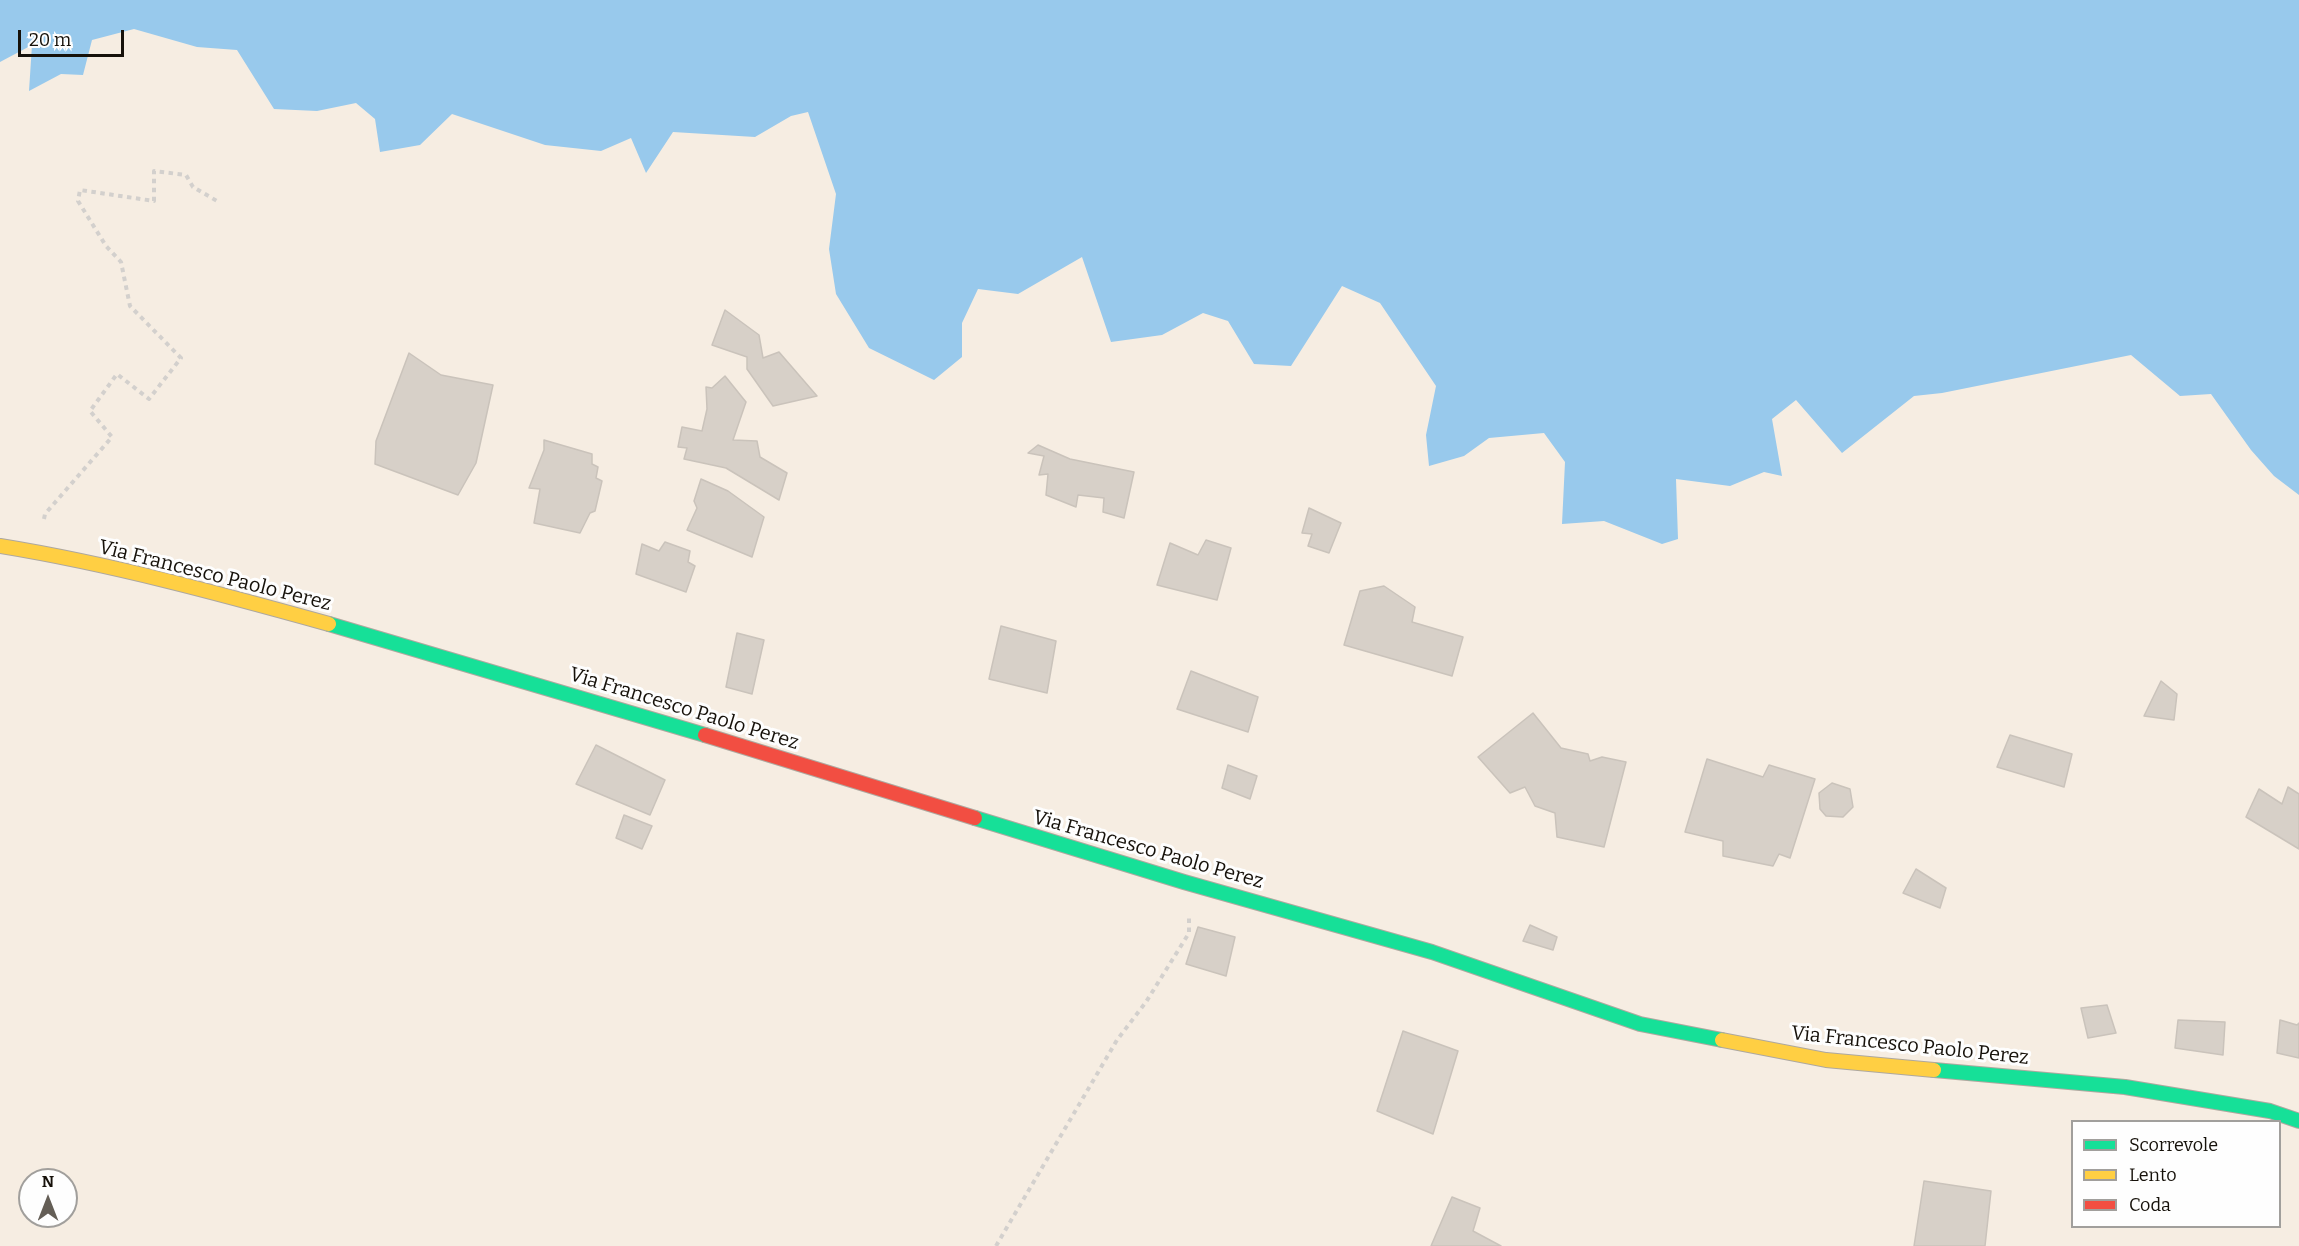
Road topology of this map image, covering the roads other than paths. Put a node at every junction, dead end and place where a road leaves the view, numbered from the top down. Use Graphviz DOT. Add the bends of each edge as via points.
graph roads {
  1 [pos="0,546"];
  2 [pos="2299,1121"];
  1 -- 2 [label="street, Via Francesco Paolo Perez" via="233,597 540,685 1184,882 1432,952 1640,1024 1826,1060 2125,1087 2270,1111"];
}
